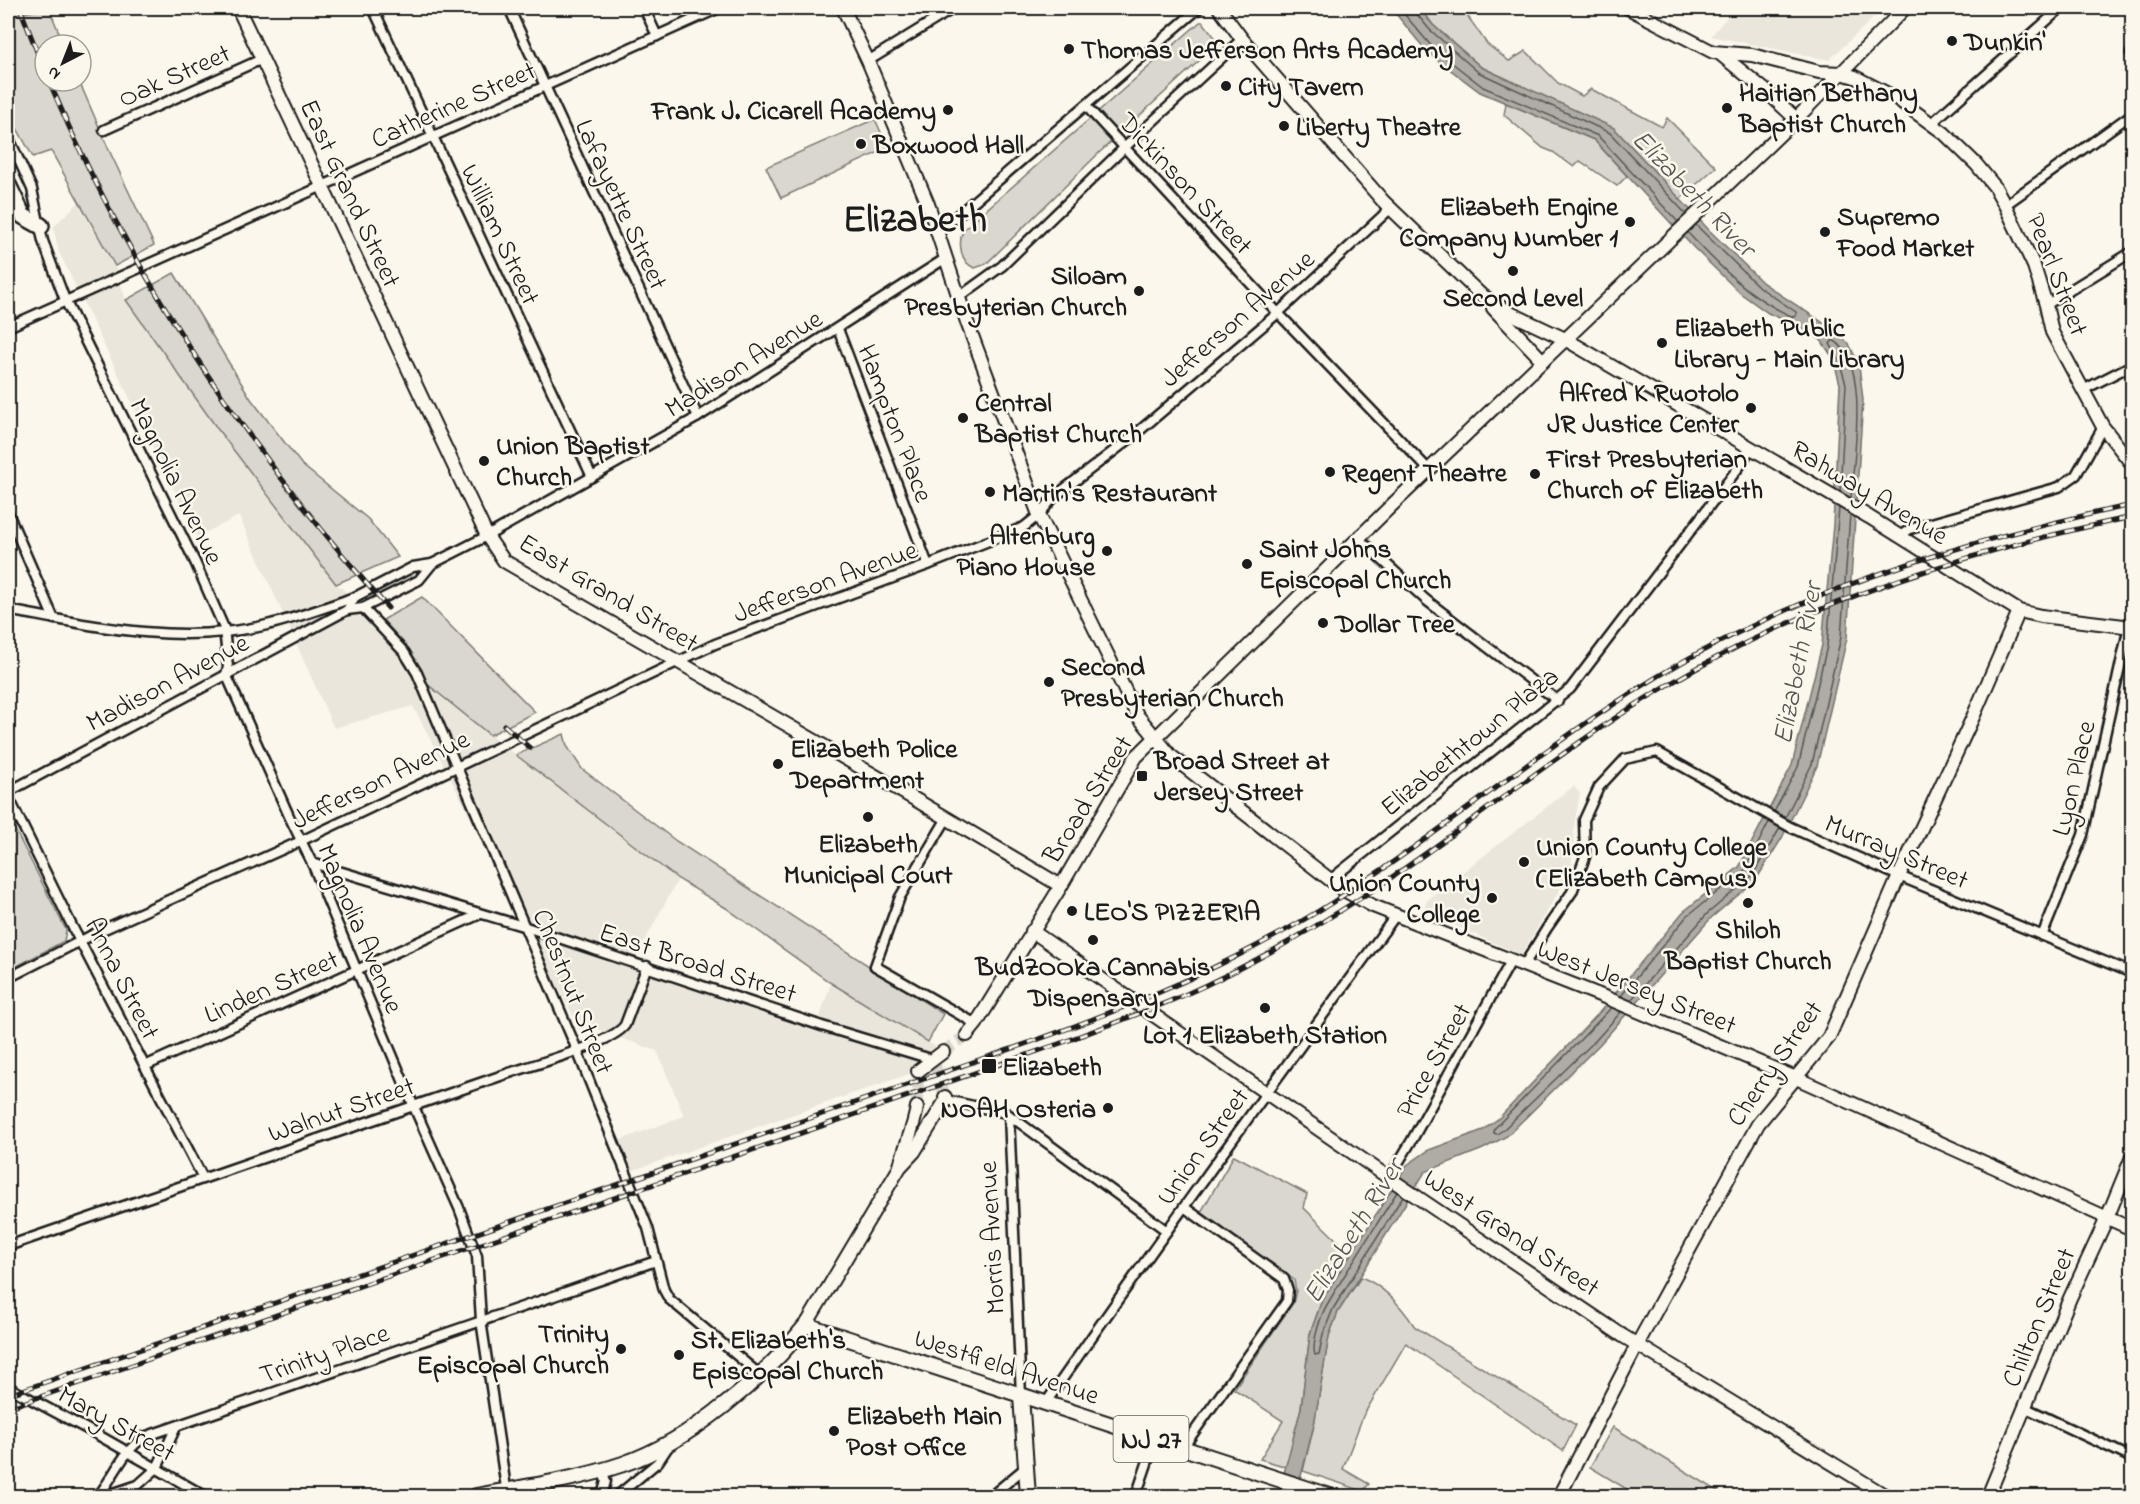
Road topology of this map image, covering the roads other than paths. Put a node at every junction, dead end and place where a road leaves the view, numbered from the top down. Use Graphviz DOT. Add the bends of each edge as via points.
graph roads {
  1 [pos="238,8"];
  2 [pos="373,8"];
  3 [pos="509,8"];
  4 [pos="644,8"];
  5 [pos="719,8"];
  6 [pos="843,8"];
  7 [pos="954,8"];
  8 [pos="1199,8"];
  9 [pos="1220,8"];
  10 [pos="1628,8"];
  11 [pos="1905,8"];
  12 [pos="2061,8"];
  13 [pos="657,36"];
  14 [pos="1242,39"];
  15 [pos="1719,53"];
  16 [pos="262,59"];
  17 [pos="868,62"];
  18 [pos="1842,73"];
  19 [pos="545,86"];
  20 [pos="1086,106"];
  21 [pos="2133,114"];
  22 [pos="1796,119"];
  23 [pos="1932,123"];
  24 [pos="104,130"];
  25 [pos="433,135"];
  26 [pos="8,136"];
  27 [pos="1124,148"];
  28 [pos="8,184"];
  29 [pos="323,186"];
  30 [pos="2005,205"];
  31 [pos="1391,208"];
  32 [pos="41,226"];
  33 [pos="938,232"];
  34 [pos="2133,252"];
  35 [pos="946,258"];
  36 [pos="1480,294"];
  37 [pos="959,297"];
  38 [pos="65,300"];
  39 [pos="2046,305"];
  40 [pos="1278,313"];
  41 [pos="8,327"];
  42 [pos="838,329"];
  43 [pos="1565,339"];
  44 [pos="1543,361"];
  45 [pos="2133,365"];
  46 [pos="2083,390"];
  47 [pos="698,417"];
  48 [pos="2103,427"];
  49 [pos="1750,448"];
  50 [pos="2133,464"];
  51 [pos="1429,470"];
  52 [pos="592,477"];
  53 [pos="8,513"];
  54 [pos="1039,515"];
  55 [pos="487,536"];
  56 [pos="1900,536"];
  57 [pos="1358,538"];
  58 [pos="432,564"];
  59 [pos="928,565"];
  60 [pos="355,597"];
  61 [pos="363,608"];
  62 [pos="8,609"];
  63 [pos="347,610"];
  64 [pos="2019,611"];
  65 [pos="54,619"];
  66 [pos="2131,626"];
  67 [pos="225,632"];
  68 [pos="678,662"];
  69 [pos="226,674"];
  70 [pos="1558,701"];
  71 [pos="1155,737"];
  72 [pos="457,765"];
  73 [pos="8,794"];
  74 [pos="948,818"];
  75 [pos="301,841"];
  76 [pos="312,863"];
  77 [pos="1899,876"];
  78 [pos="1330,879"];
  79 [pos="1061,886"];
  80 [pos="480,914"];
  81 [pos="1396,915"];
  82 [pos="526,927"];
  83 [pos="1032,932"];
  84 [pos="2042,936"];
  85 [pos="80,941"];
  86 [pos="1511,961"];
  87 [pos="1524,965"];
  88 [pos="647,966"];
  89 [pos="356,971"];
  90 [pos="2133,974"];
  91 [pos="8,978"];
  92 [pos="976,1024"];
  93 [pos="967,1035"];
  94 [pos="577,1050"];
  95 [pos="943,1052"];
  96 [pos="933,1062"];
  97 [pos="145,1066"];
  98 [pos="918,1071"];
  99 [pos="1796,1078"];
  100 [pos="1266,1093"];
  101 [pos="946,1098"];
  102 [pos="414,1107"];
  103 [pos="917,1107"];
  104 [pos="1009,1115"];
  105 [pos="2133,1157"];
  106 [pos="900,1167"];
  107 [pos="203,1178"];
  108 [pos="1392,1180"];
  109 [pos="1184,1208"];
  110 [pos="2107,1218"];
  111 [pos="2133,1229"];
  112 [pos="1167,1231"];
  113 [pos="8,1245"];
  114 [pos="656,1261"];
  115 [pos="482,1320"];
  116 [pos="806,1325"];
  117 [pos="1637,1345"];
  118 [pos="759,1374"];
  119 [pos="8,1387"];
  120 [pos="1021,1396"];
  121 [pos="1045,1404"];
  122 [pos="2026,1408"];
  123 [pos="176,1427"];
  124 [pos="1155,1440"];
  125 [pos="670,1444"];
  126 [pos="1182,1449"];
  127 [pos="127,1451"];
  128 [pos="2133,1458"];
  129 [pos="1026,1467"];
  130 [pos="157,1468"];
  131 [pos="602,1470"];
  132 [pos="511,1493"];
  133 [pos="98,1497"];
  134 [pos="105,1497"];
  135 [pos="205,1497"];
  136 [pos="476,1497"];
  137 [pos="602,1497"];
  138 [pos="617,1497"];
  139 [pos="991,1497"];
  140 [pos="1028,1497"];
  141 [pos="1136,1497"];
  142 [pos="1330,1497"];
  143 [pos="1559,1497"];
  144 [pos="1886,1497"];
  145 [pos="1988,1497"];
  1 -- 16 [label="street, East Grand Street"];
  2 -- 25 [label="street, William Street"];
  3 -- 19 [label="street, Lafayette Street"];
  4 -- 13 [label="street"];
  5 -- 13 [label="street, Catherine Street"];
  6 -- 17 [label="street, West Jersey Street"];
  7 -- 17 [label="street"];
  8 -- 20 [label="street"];
  9 -- 14 [label="street"];
  10 -- 15 [label="street, Pearl Street"];
  11 -- 18 [label="street, Broad Street"];
  12 -- 23 [label="street"];
  13 -- 19 [label="street, Catherine Street"];
  14 -- 27 [label="street"];
  14 -- 31 [label="street"];
  15 -- 18 [label="street, Pearl Street" via="1752,55 1819,72"];
  15 -- 22 [label="street, Pearl Street"];
  16 -- 24 [label="street, Oak Street"];
  16 -- 29 [label="street, East Grand Street"];
  17 -- 33 [label="street, West Jersey Street"];
  18 -- 22 [label="street, Broad Street"];
  18 -- 23 [label="street, Pearl Street" via="1877,87"];
  19 -- 25 [label="street, Catherine Street"];
  19 -- 47 [label="street, Lafayette Street"];
  20 -- 27 [label="street, Dickinson Street"];
  20 -- 33 [label="street"];
  21 -- 30 [label="street"];
  22 -- 43 [label="street, Broad Street"];
  23 -- 30 [label="street, Pearl Street" via="1976,164"];
  25 -- 29 [label="street, Catherine Street"];
  25 -- 52 [label="street, William Street"];
  26 -- 32 [label="street, Magnolia Avenue" via="32,189"];
  27 -- 37 [label="street" via="1002,266"];
  27 -- 40 [label="street, Dickinson Street"];
  28 -- 32 [label="highway" via="22,216"];
  29 -- 38 [label="street, Catherine Street"];
  29 -- 55 [label="street, East Grand Street"];
  30 -- 39 [label="street, Pearl Street" via="2034,266"];
  31 -- 36 [label="street"];
  31 -- 40 [label="street, Jefferson Avenue"];
  32 -- 38 [label="street, Magnolia Avenue"];
  33 -- 35 [label="street, West Jersey Street"];
  34 -- 39 [label="street"];
  35 -- 37 [label="street, West Jersey Street"];
  35 -- 42 [label="street, Madison Avenue"];
  36 -- 43 [label="street, Rahway Avenue"];
  36 -- 44 [label="street"];
  37 -- 54 [label="street, West Jersey Street"];
  38 -- 41 [label="street, Catherine Street"];
  38 -- 67 [label="street, Magnolia Avenue" via="195,562"];
  39 -- 46 [label="street, Pearl Street" via="2052,332"];
  40 -- 51 [label="street, Dickinson Street"];
  40 -- 54 [label="street, Jefferson Avenue" via="1132,437 1054,497"];
  42 -- 47 [label="street, Madison Avenue"];
  42 -- 59 [label="street, Hampton Place"];
  43 -- 44 [label="street, Broad Street"];
  43 -- 49 [label="street, Rahway Avenue"];
  44 -- 51 [label="street, Broad Street"];
  45 -- 46 [label="street"];
  46 -- 48 [label="street, Pearl Street"];
  47 -- 52 [label="street, Madison Avenue"];
  48 -- 50 [label="street, Pearl Street"];
  48 -- 56 [label="street" via="2076,475 2059,488 1910,529"];
  49 -- 56 [label="street, Rahway Avenue"];
  49 -- 70 [label="street, Elizabethtown Plaza"];
  51 -- 57 [label="street, Broad Street"];
  52 -- 55 [label="street, Madison Avenue"];
  53 -- 65 [label="street"];
  54 -- 59 [label="street, Jefferson Avenue" via="1024,527"];
  54 -- 71 [label="street, West Jersey Street" via="1137,715"];
  55 -- 58 [label="street, Madison Avenue"];
  55 -- 68 [label="street, East Grand Street" via="504,561"];
  56 -- 64 [label="street, Rahway Avenue"];
  57 -- 70 [label="street" via="1426,600"];
  57 -- 71 [label="street, Broad Street"];
  58 -- 60 [label="street, Madison Avenue" via="413,567"];
  58 -- 61 [label="street, Madison Avenue" via="420,580"];
  59 -- 68 [label="street, Jefferson Avenue" via="735,636"];
  60 -- 63 [label="street"];
  60 -- 67 [label="street, Madison Avenue" via="266,626"];
  61 -- 63 [label="street, Madison Avenue"];
  61 -- 72 [label="street, Chestnut Street" via="404,652 417,673"];
  62 -- 65 [label="street, Madison Avenue"];
  63 -- 69 [label="street, Madison Avenue"];
  64 -- 66 [label="street, Rahway Avenue"];
  64 -- 77 [label="street, Cherry Street"];
  65 -- 67 [label="street, Madison Avenue" via="159,635"];
  66 -- 84 [label="street, Lyon Place" via="2083,835"];
  67 -- 69 [label="street, Magnolia Avenue"];
  68 -- 72 [label="street, Jefferson Avenue"];
  68 -- 74 [label="street, East Grand Street"];
  69 -- 73 [label="street, Madison Avenue"];
  69 -- 75 [label="street, Magnolia Avenue"];
  70 -- 78 [label="street, Elizabethtown Plaza"];
  71 -- 78 [label="street, West Jersey Street" via="1171,756"];
  71 -- 79 [label="street, Broad Street" via="1136,757"];
  72 -- 75 [label="street, Jefferson Avenue"];
  72 -- 82 [label="street, Chestnut Street"];
  73 -- 85 [label="street, Anna Street"];
  74 -- 79 [label="street, East Grand Street"];
  74 -- 92 [label="street" via="900,897 875,966"];
  75 -- 76 [label="street, Magnolia Avenue"];
  75 -- 85 [label="street, Jefferson Avenue"];
  76 -- 80 [label="street, East Broad Street"];
  76 -- 89 [label="street, Magnolia Avenue"];
  77 -- 84 [label="street, Murray Street"];
  77 -- 87 [label="street, Murray Street" via="1790,827 1654,752 1625,759 1599,787 1584,820 1585,857 1572,892"];
  77 -- 99 [label="street, Cherry Street" via="1828,1037"];
  78 -- 81 [label="street, West Jersey Street" via="1373,906"];
  79 -- 83 [label="street, Broad Street"];
  80 -- 82 [label="street, East Broad Street"];
  80 -- 89 [label="street, Linden Street"];
  81 -- 86 [label="street, West Jersey Street"];
  81 -- 100 [label="street, Union Street"];
  82 -- 88 [label="street, East Broad Street"];
  82 -- 94 [label="street, Chestnut Street"];
  83 -- 92 [label="street, Broad Street"];
  83 -- 100 [label="street, West Grand Street"];
  84 -- 90 [label="street, Murray Street"];
  85 -- 91 [label="street, Jefferson Avenue"];
  85 -- 97 [label="street, Anna Street"];
  86 -- 87 [label="street, West Jersey Street"];
  86 -- 108 [label="street, Price Street"];
  87 -- 99 [label="street, West Jersey Street"];
  88 -- 94 [label="street, Walnut Street" via="621,1031"];
  88 -- 96 [label="street, East Broad Street"];
  89 -- 97 [label="street, Linden Street"];
  89 -- 102 [label="street, Magnolia Avenue"];
  92 -- 93 [label="street, Broad Street"];
  94 -- 102 [label="street, Walnut Street"];
  94 -- 114 [label="street, Chestnut Street" via="648,1228"];
  95 -- 96 [label="street"];
  96 -- 98 [label="street"];
  97 -- 107 [label="street, Anna Street"];
  99 -- 110 [label="street, West Jersey Street"];
  99 -- 117 [label="street, Cherry Street" via="1758,1124"];
  100 -- 108 [label="street, West Grand Street"];
  100 -- 109 [label="street, Union Street"];
  101 -- 104 [label="street"];
  101 -- 106 [label="street" via="914,1152"];
  102 -- 107 [label="street, Walnut Street"];
  102 -- 115 [label="street, Magnolia Avenue" via="477,1256"];
  103 -- 106 [label="street"];
  104 -- 112 [label="street"];
  104 -- 120 [label="street, Morris Avenue"];
  105 -- 110 [label="street, Chilton Street"];
  106 -- 116 [label="street"];
  107 -- 113 [label="street, Walnut Street"];
  108 -- 117 [label="street, West Grand Street"];
  109 -- 112 [label="street, Union Street"];
  109 -- 126 [label="street" via="1284,1279 1288,1290 1287,1301"];
  110 -- 111 [label="street, West Jersey Street"];
  110 -- 122 [label="street, Chilton Street"];
  112 -- 121 [label="street, Union Street"];
  114 -- 115 [label="street, Trinity Place"];
  114 -- 118 [label="street, Chestnut Street" via="669,1299"];
  115 -- 123 [label="street, Trinity Place"];
  115 -- 132 [label="street, Magnolia Avenue" via="506,1488"];
  116 -- 118 [label="main road"];
  116 -- 120 [label="main road, Westfield Avenue / NJ 27"];
  117 -- 143 [label="street, Cherry Street"];
  117 -- 144 [label="street, West Grand Street"];
  118 -- 125 [label="main road"];
  119 -- 127 [label="street, Mary Street"];
  120 -- 121 [label="main road, Westfield Avenue / NJ 27"];
  120 -- 129 [label="main road, Morris Avenue"];
  121 -- 124 [label="main road, Westfield Avenue / NJ 27"];
  122 -- 128 [label="street"];
  122 -- 145 [label="street, Chilton Street"];
  123 -- 127 [label="street, Trinity Place" via="144,1437"];
  123 -- 130 [label="street"];
  124 -- 126 [label="main road, Westfield Avenue / NJ 27"];
  124 -- 141 [label="street"];
  125 -- 131 [label="main road"];
  125 -- 138 [label="street" via="658,1462"];
  126 -- 142 [label="main road, Westfield Avenue / NJ 27"];
  127 -- 130 [label="street, Mary Street"];
  127 -- 133 [label="street"];
  129 -- 139 [label="street"];
  129 -- 140 [label="main road, Morris Avenue"];
  130 -- 134 [label="street" via="138,1485"];
  130 -- 135 [label="street, Mary Street"];
  131 -- 132 [label="main road"];
  131 -- 137 [label="street" via="606,1481"];
  132 -- 136 [label="main road"];
}
